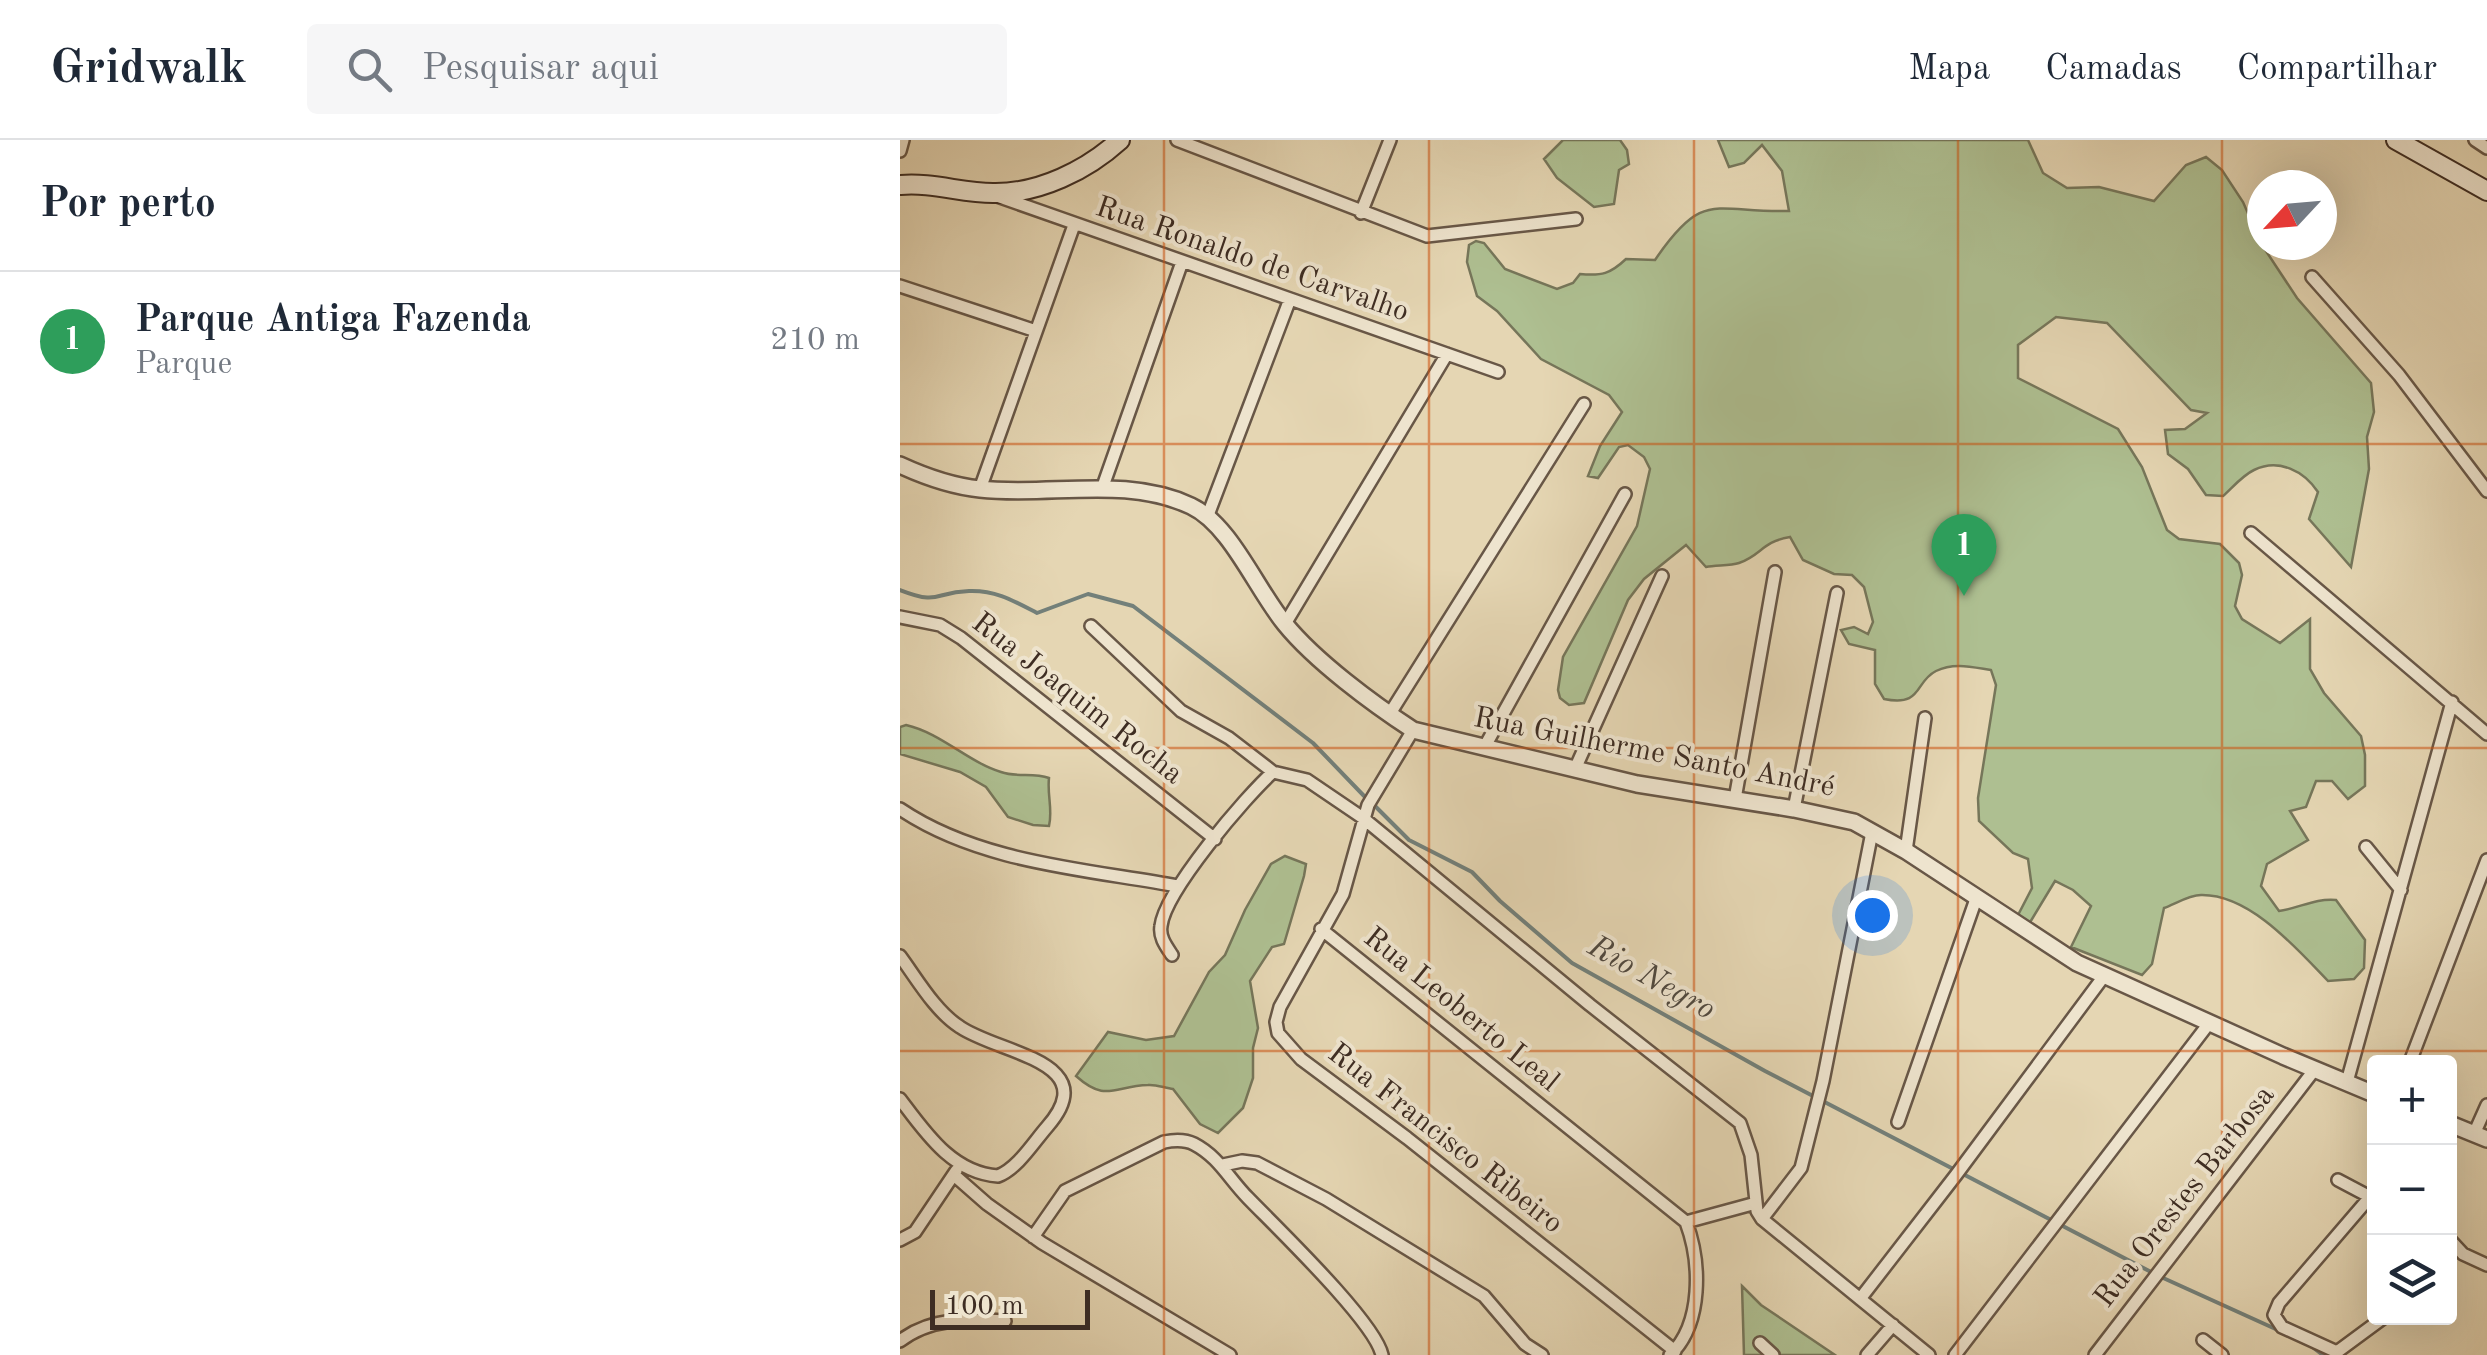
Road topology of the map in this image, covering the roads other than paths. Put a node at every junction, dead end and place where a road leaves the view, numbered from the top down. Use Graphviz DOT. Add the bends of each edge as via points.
graph roads {
  1 [pos="902,140"];
  2 [pos="1120,140"];
  3 [pos="1177,140"];
  4 [pos="1390,140"];
  5 [pos="2396,140"];
  6 [pos="2475,140"];
  7 [pos="2487,148"];
  8 [pos="900,151"];
  9 [pos="900,185"];
  10 [pos="2487,191"];
  11 [pos="991,194"];
  12 [pos="1361,213"];
  13 [pos="1576,219"];
  14 [pos="1074,225"];
  15 [pos="1182,262"];
  16 [pos="2312,277"];
  17 [pos="900,286"];
  18 [pos="1290,299"];
  19 [pos="1036,331"];
  20 [pos="1447,354"];
  21 [pos="1498,372"];
  22 [pos="1584,404"];
  23 [pos="900,465"];
  24 [pos="980,489"];
  25 [pos="1102,489"];
  26 [pos="2487,492"];
  27 [pos="1624,494"];
  28 [pos="1208,515"];
  29 [pos="2252,533"];
  30 [pos="1775,572"];
  31 [pos="1662,576"];
  32 [pos="1837,593"];
  33 [pos="900,617"];
  34 [pos="1285,624"];
  35 [pos="1091,626"];
  36 [pos="2452,702"];
  37 [pos="1389,714"];
  38 [pos="1925,718"];
  39 [pos="1414,730"];
  40 [pos="2487,734"];
  41 [pos="1484,748"];
  42 [pos="1576,769"];
  43 [pos="1273,772"];
  44 [pos="1736,800"];
  45 [pos="1794,808"];
  46 [pos="900,809"];
  47 [pos="1363,818"];
  48 [pos="1872,832"];
  49 [pos="1215,839"];
  50 [pos="2366,847"];
  51 [pos="1906,851"];
  52 [pos="2487,860"];
  53 [pos="1178,886"];
  54 [pos="2400,890"];
  55 [pos="1976,899"];
  56 [pos="1321,929"];
  57 [pos="1172,955"];
  58 [pos="900,956"];
  59 [pos="2104,976"];
  60 [pos="2210,1022"];
  61 [pos="2413,1055"];
  62 [pos="2315,1070"];
  63 [pos="2347,1082"];
  64 [pos="2367,1091"];
  65 [pos="900,1099"];
  66 [pos="2487,1105"];
  67 [pos="1898,1122"];
  68 [pos="2480,1136"];
  69 [pos="1223,1165"];
  70 [pos="957,1170"];
  71 [pos="2338,1180"];
  72 [pos="2367,1195"];
  73 [pos="1756,1203"];
  74 [pos="2367,1204"];
  75 [pos="1762,1218"];
  76 [pos="1686,1222"];
  77 [pos="1033,1236"];
  78 [pos="900,1240"];
  79 [pos="2457,1248"];
  80 [pos="2463,1254"];
  81 [pos="2457,1259"];
  82 [pos="2487,1265"];
  83 [pos="1860,1298"];
  84 [pos="1005,1321"];
  85 [pos="1892,1325"];
  86 [pos="2374,1325"];
  87 [pos="2203,1340"];
  88 [pos="900,1341"];
  89 [pos="1760,1343"];
  90 [pos="1672,1353"];
  91 [pos="1230,1355"];
  92 [pos="1382,1355"];
  93 [pos="1542,1355"];
  94 [pos="1773,1355"];
  95 [pos="1867,1355"];
  96 [pos="1929,1355"];
  97 [pos="1955,1355"];
  98 [pos="2095,1355"];
  99 [pos="2222,1355"];
  1 -- 8 [label="street"];
  2 -- 11 [label="main road" via="1044,184"];
  3 -- 12 [label="street"];
  4 -- 12 [label="street"];
  5 -- 10 [label="main road"];
  6 -- 7 [label="street"];
  9 -- 11 [label="main road"];
  11 -- 14 [label="street, Rua Ronaldo de Carvalho"];
  12 -- 13 [label="street" via="1426,236"];
  14 -- 15 [label="street, Rua Ronaldo de Carvalho"];
  14 -- 19 [label="street"];
  15 -- 18 [label="street, Rua Ronaldo de Carvalho"];
  15 -- 25 [label="street"];
  16 -- 26 [label="street" via="2399,375"];
  17 -- 19 [label="street"];
  18 -- 20 [label="street, Rua Ronaldo de Carvalho"];
  18 -- 28 [label="street"];
  19 -- 24 [label="street"];
  20 -- 21 [label="street, Rua Ronaldo de Carvalho"];
  20 -- 34 [label="street"];
  22 -- 37 [label="street"];
  23 -- 24 [label="street"];
  24 -- 25 [label="street"];
  25 -- 28 [label="street" via="1169,498"];
  27 -- 41 [label="street"];
  28 -- 34 [label="street, Rua Guilherme Santo André"];
  29 -- 36 [label="street"];
  30 -- 44 [label="street"];
  31 -- 42 [label="street"];
  32 -- 45 [label="street"];
  33 -- 49 [label="street, Rua Joaquim Rocha" via="940,625 961,638"];
  34 -- 37 [label="street, Rua Guilherme Santo André"];
  35 -- 43 [label="street" via="1181,711"];
  36 -- 40 [label="street"];
  36 -- 54 [label="street"];
  37 -- 39 [label="street, Rua Guilherme Santo André"];
  38 -- 51 [label="street"];
  39 -- 41 [label="street, Rua Guilherme Santo André"];
  39 -- 47 [label="street, Rua Leoberto Leal"];
  41 -- 42 [label="street, Rua Guilherme Santo André"];
  42 -- 44 [label="street, Rua Guilherme Santo André"];
  43 -- 47 [label="street" via="1307,780"];
  43 -- 49 [label="street"];
  44 -- 45 [label="street, Rua Guilherme Santo André"];
  45 -- 48 [label="street, Rua Guilherme Santo André"];
  46 -- 53 [label="street" via="996,852"];
  47 -- 56 [label="street, Rua Leoberto Leal" via="1343,894"];
  47 -- 73 [label="street" via="1740,1123"];
  48 -- 51 [label="street, Rua Guilherme Santo André"];
  48 -- 75 [label="street" via="1801,1168"];
  49 -- 53 [label="street"];
  50 -- 54 [label="street"];
  51 -- 55 [label="street, Rua Guilherme Santo André"];
  52 -- 61 [label="street"];
  53 -- 57 [label="street" via="1160,925"];
  54 -- 63 [label="street"];
  55 -- 59 [label="street, Rua Guilherme Santo André"];
  55 -- 67 [label="street"];
  56 -- 76 [label="street, Rua Leoberto Leal"];
  56 -- 90 [label="street, Rua Francisco Ribeiro" via="1280,1007 1278,1033 1288,1047"];
  58 -- 70 [label="street" via="948,1018 1044,1064 1066,1085 1058,1114 1010,1170 998,1176"];
  59 -- 60 [label="street, Rua Guilherme Santo André"];
  59 -- 83 [label="street"];
  60 -- 62 [label="street, Rua Guilherme Santo André"];
  60 -- 97 [label="street"];
  62 -- 63 [label="street, Rua Guilherme Santo André"];
  62 -- 98 [label="street, Rua Orestes Barbosa"];
  63 -- 64 [label="street, Rua Guilherme Santo André"];
  65 -- 70 [label="street"];
  66 -- 68 [label="street"];
  69 -- 77 [label="street" via="1192,1144 1164,1142 1064,1191"];
  69 -- 92 [label="street" via="1315,1267"];
  69 -- 93 [label="street" via="1257,1163 1326,1200 1484,1296"];
  70 -- 77 [label="street" via="987,1204"];
  70 -- 78 [label="street" via="915,1232"];
  71 -- 72 [label="street"];
  73 -- 75 [label="street"];
  73 -- 76 [label="street"];
  74 -- 86 [label="street" via="2274,1316 2282,1327 2337,1352"];
  75 -- 83 [label="street"];
  76 -- 90 [label="street" via="1696,1258 1694,1306"];
  77 -- 91 [label="street"];
  79 -- 80 [label="street"];
  80 -- 81 [label="street"];
  80 -- 82 [label="street"];
  83 -- 85 [label="street"];
  84 -- 88 [label="street" via="952,1320"];
  85 -- 95 [label="street"];
  85 -- 96 [label="street"];
  87 -- 99 [label="street"];
  89 -- 94 [label="street"];
}
